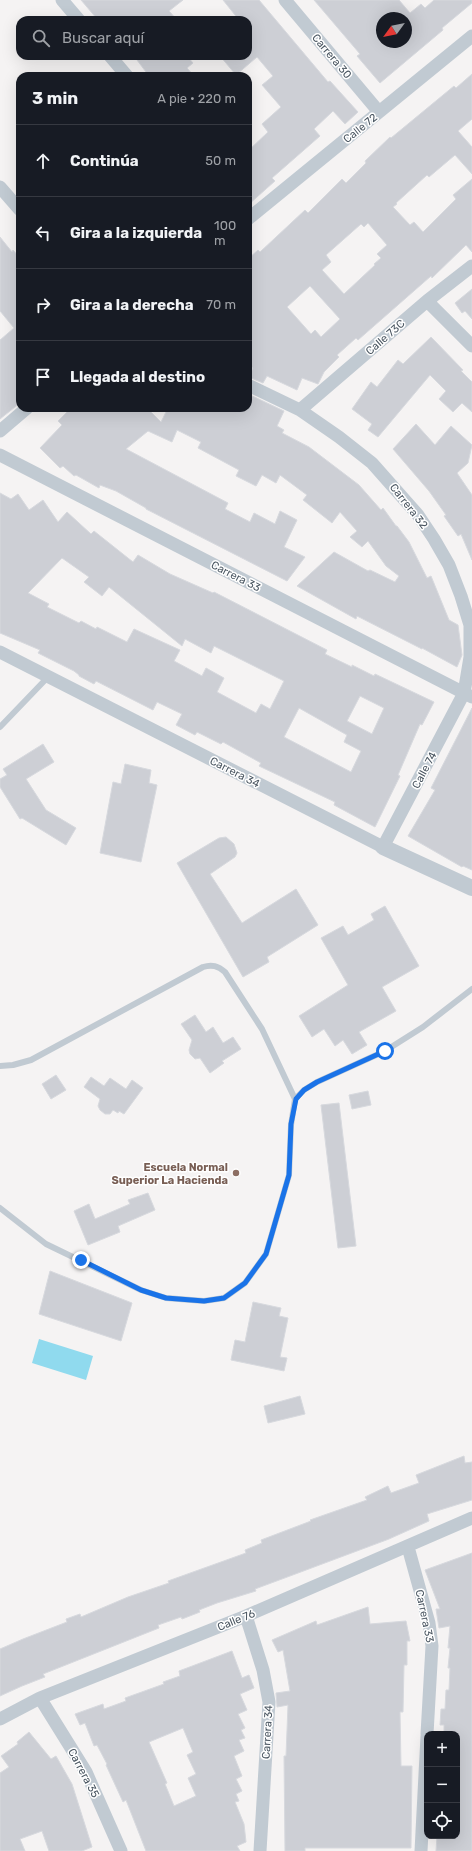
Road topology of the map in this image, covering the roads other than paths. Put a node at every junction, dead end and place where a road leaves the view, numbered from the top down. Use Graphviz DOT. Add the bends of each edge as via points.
graph roads {
  1 [pos="62,0"];
  2 [pos="285,0"];
  3 [pos="76,16"];
  4 [pos="472,36"];
  5 [pos="113,60"];
  6 [pos="124,72"];
  7 [pos="380,112"];
  8 [pos="0,187"];
  9 [pos="16,205"];
  10 [pos="252,215"];
  11 [pos="472,266"];
  12 [pos="427,301"];
  13 [pos="472,346"];
  14 [pos="252,388"];
  15 [pos="300,410"];
  16 [pos="22,412"];
  17 [pos="0,432"];
  18 [pos="0,455"];
  19 [pos="0,652"];
  20 [pos="48,677"];
  21 [pos="468,695"];
  22 [pos="0,727"];
  23 [pos="383,847"];
  24 [pos="472,888"];
  25 [pos="472,989"];
  26 [pos="0,1066"];
  27 [pos="296,1099"];
  28 [pos="0,1208"];
  29 [pos="472,1518"];
  30 [pos="408,1547"];
  31 [pos="246,1616"];
  32 [pos="40,1698"];
  33 [pos="0,1719"];
  34 [pos="427,1731"];
  35 [pos="425,1767"];
  36 [pos="121,1851"];
  37 [pos="260,1851"];
  38 [pos="421,1851"];
  1 -- 3 [label="street"];
  2 -- 7 [label="street, Carrera 30"];
  4 -- 7 [label="street, Calle 72"];
  5 -- 6 [label="street"];
  7 -- 10 [label="street, Calle 72"];
  8 -- 9 [label="street"];
  11 -- 12 [label="street, Calle 73C"];
  12 -- 13 [label="street"];
  12 -- 15 [label="street, Calle 73C"];
  14 -- 15 [label="street, Carrera 32"];
  15 -- 21 [label="street, Carrera 32" via="372,463 414,510 434,539 449,565 470,625"];
  16 -- 17 [label="street"];
  18 -- 21 [label="street, Carrera 33"];
  19 -- 20 [label="street, Carrera 34"];
  20 -- 22 [label="lane"];
  20 -- 23 [label="street, Carrera 34"];
  21 -- 23 [label="street, Calle 74"];
  23 -- 24 [label="street, Carrera 34"];
  25 -- 27 [label="lane" via="423,1027 385,1051 317,1082"];
  26 -- 27 [label="lane" via="31,1060 203,967 212,965 225,972 262,1029"];
  27 -- 28 [label="lane" via="291,1124 289,1175 266,1254 245,1283 224,1298 204,1301 166,1298 141,1290 46,1244"];
  29 -- 30 [label="street, Calle 76"];
  30 -- 31 [label="street, Calle 76"];
  30 -- 34 [label="street, Carrera 33" via="429,1623 432,1646"];
  31 -- 32 [label="street, Calle 76"];
  31 -- 37 [label="street, Carrera 34" via="263,1670 269,1702"];
  32 -- 33 [label="street, Calle 76"];
  32 -- 36 [label="street, Carrera 35" via="86,1772"];
  35 -- 38 [label="street, Carrera 33"];
}
